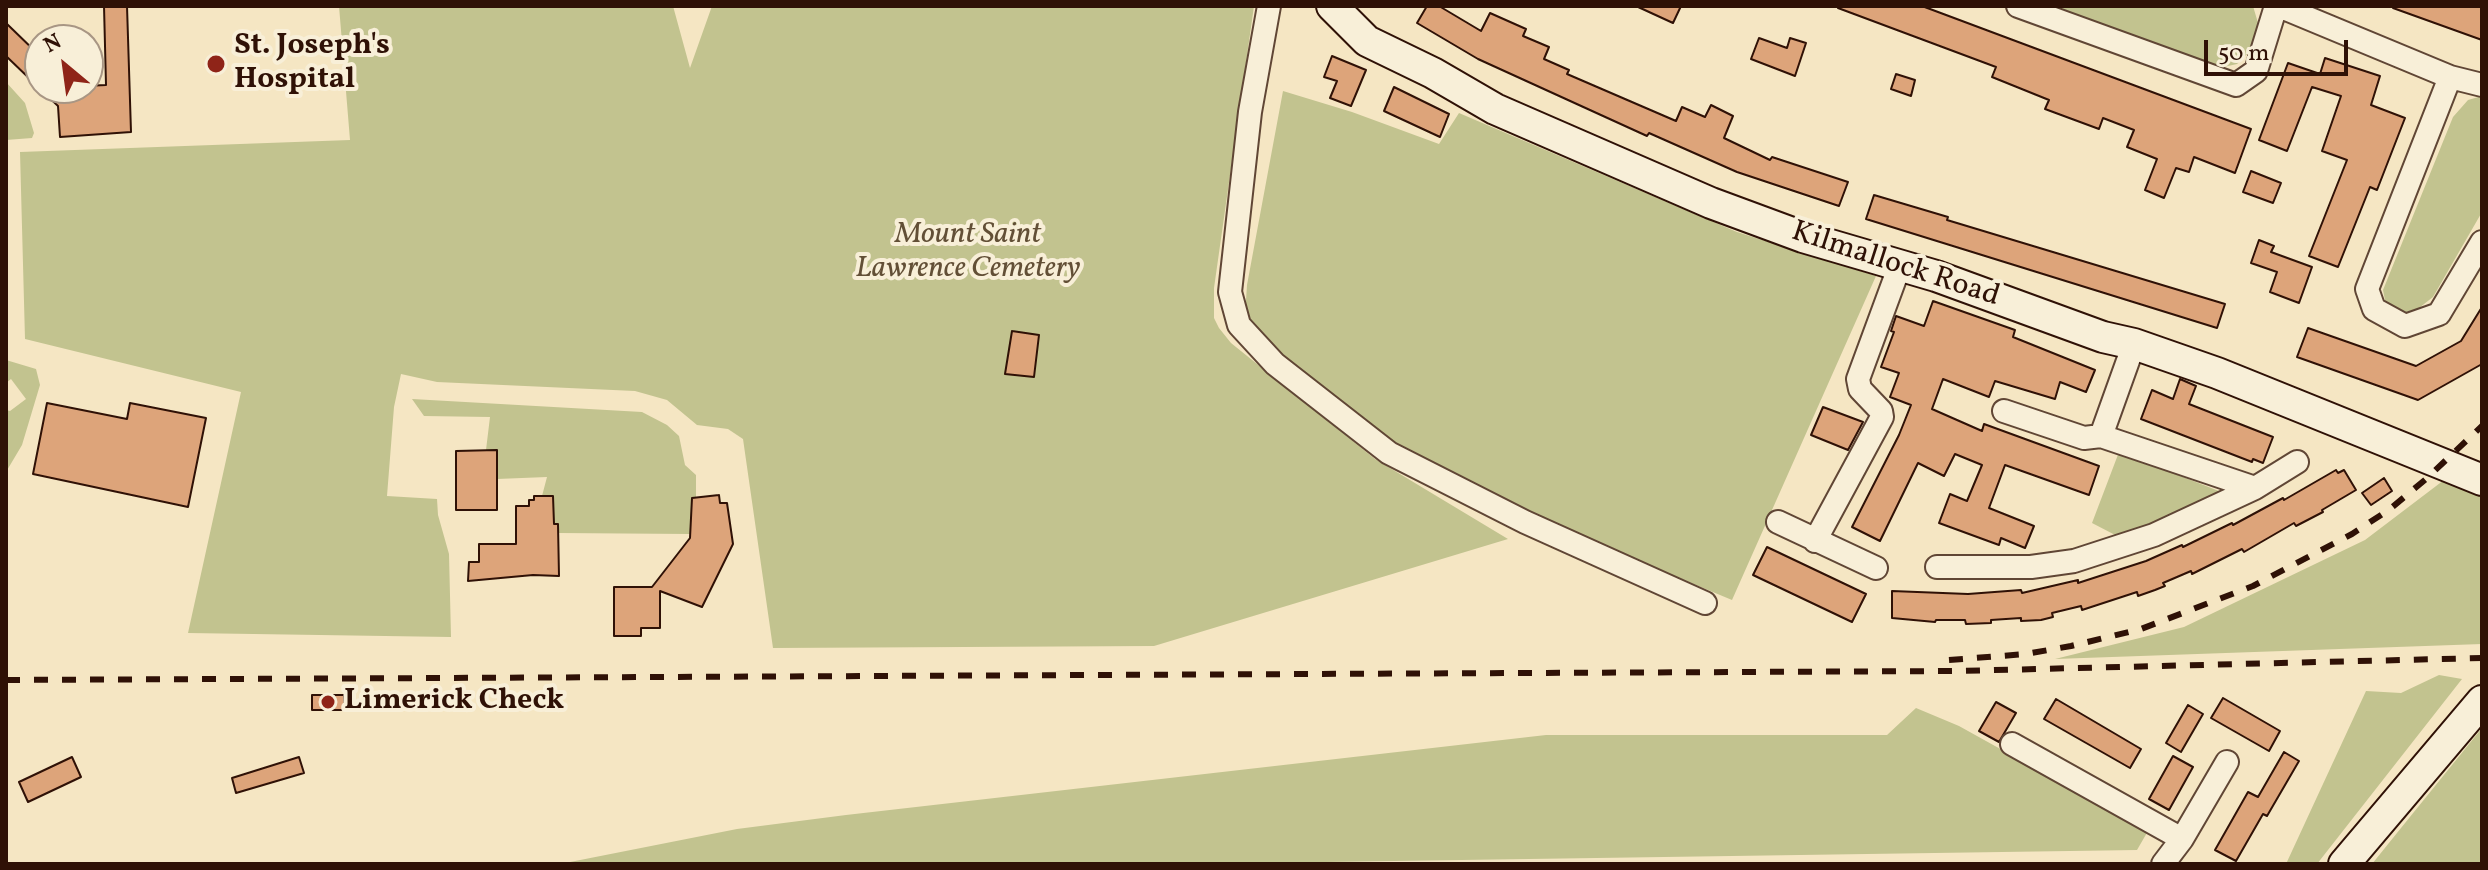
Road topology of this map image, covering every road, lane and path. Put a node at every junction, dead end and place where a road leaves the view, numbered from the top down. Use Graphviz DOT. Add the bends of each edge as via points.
graph roads {
  1 [pos="1269,6"];
  2 [pos="1332,6"];
  3 [pos="2018,6"];
  4 [pos="2278,6"];
  5 [pos="2450,77"];
  6 [pos="2482,85"];
  7 [pos="2482,242"];
  8 [pos="1900,265"];
  9 [pos="2134,344"];
  10 [pos="2004,411"];
  11 [pos="2101,436"];
  12 [pos="2297,462"];
  13 [pos="2482,480"];
  14 [pos="2255,488"];
  15 [pos="1778,522"];
  16 [pos="1815,541"];
  17 [pos="1937,567"];
  18 [pos="1876,568"];
  19 [pos="1705,603"];
  20 [pos="2482,701"];
  21 [pos="2012,744"];
  22 [pos="2227,762"];
  23 [pos="2182,839"];
  24 [pos="2163,864"];
  25 [pos="2344,864"];
  1 -- 19 [label="street" via="1250,112 1230,292 1239,325 1275,364 1389,453 1525,522"];
  2 -- 8 [label="street, Kilmallock Road" via="1367,41 1554,136 1711,203"];
  3 -- 4 [label="street" via="2236,85 2256,71"];
  4 -- 5 [label="street"];
  5 -- 6 [label="street"];
  5 -- 7 [label="street" via="2367,289 2374,309 2405,326 2439,314"];
  8 -- 9 [label="street, Kilmallock Road"];
  8 -- 16 [label="street" via="1858,379 1882,417"];
  9 -- 11 [label="street"];
  9 -- 13 [label="street, Kilmallock Road"];
  10 -- 11 [label="street" via="2084,438"];
  11 -- 14 [label="street"];
  12 -- 14 [label="street"];
  14 -- 17 [label="street" via="2154,535 2074,561 2031,567"];
  15 -- 16 [label="street"];
  16 -- 18 [label="street"];
  20 -- 25 [label="street"];
  21 -- 23 [label="street"];
  22 -- 23 [label="street"];
  23 -- 24 [label="street"];
}
